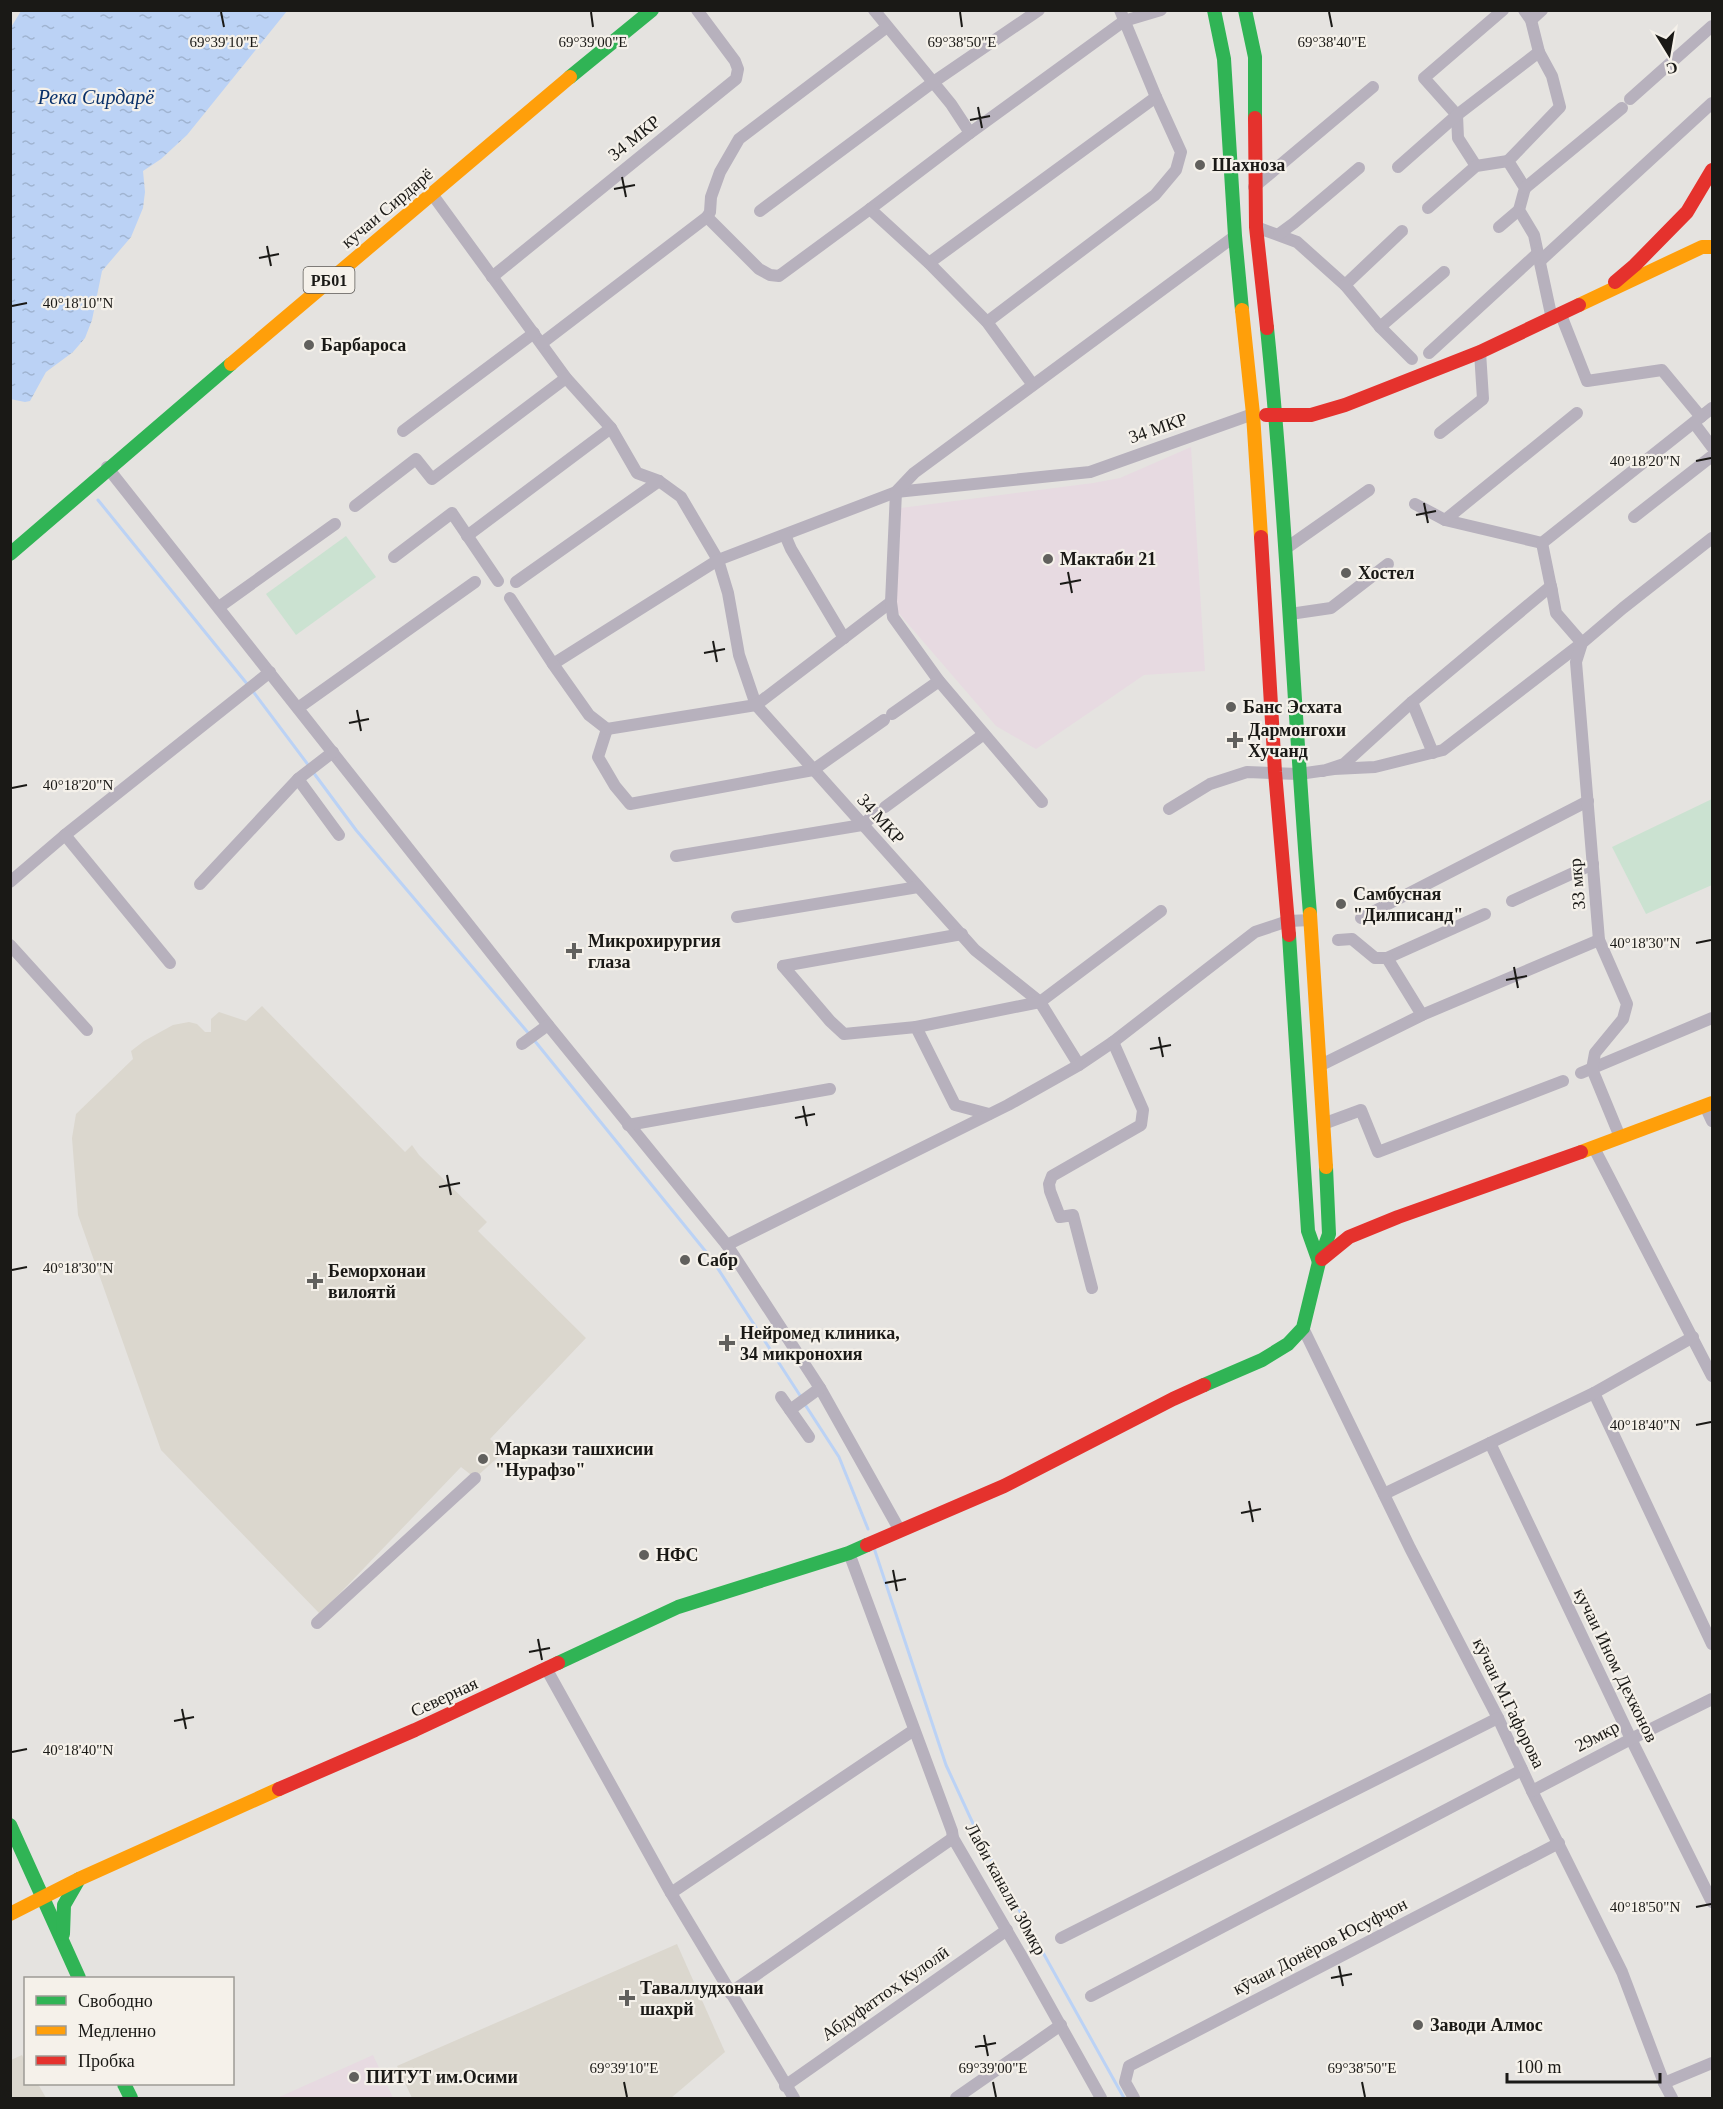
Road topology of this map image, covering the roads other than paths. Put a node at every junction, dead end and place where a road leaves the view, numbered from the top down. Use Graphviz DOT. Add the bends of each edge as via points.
graph roads {
  1 [pos="633,10"];
  2 [pos="652,10"];
  3 [pos="697,10"];
  4 [pos="874,10"];
  5 [pos="1039,10"];
  6 [pos="1161,10"];
  7 [pos="1214,10"];
  8 [pos="1245,10"];
  9 [pos="1503,10"];
  10 [pos="1542,10"];
  11 [pos="1527,15"];
  12 [pos="1122,16"];
  13 [pos="887,27"];
  14 [pos="1713,27"];
  15 [pos="1539,52"];
  16 [pos="932,83"];
  17 [pos="1373,87"];
  18 [pos="1156,97"];
  19 [pos="1713,103"];
  20 [pos="1456,115"];
  21 [pos="970,133"];
  22 [pos="1508,161"];
  23 [pos="1476,166"];
  24 [pos="1398,167"];
  25 [pos="1359,168"];
  26 [pos="1713,170"];
  27 [pos="1254,187"];
  28 [pos="1525,188"];
  29 [pos="432,194"];
  30 [pos="1428,208"];
  31 [pos="870,209"];
  32 [pos="1519,210"];
  33 [pos="760,211"];
  34 [pos="707,217"];
  35 [pos="1256,227"];
  36 [pos="1499,227"];
  37 [pos="1402,231"];
  38 [pos="1279,234"];
  39 [pos="1234,236"];
  40 [pos="1713,247"];
  41 [pos="1539,257"];
  42 [pos="929,263"];
  43 [pos="1444,272"];
  44 [pos="492,277"];
  45 [pos="1345,285"];
  46 [pos="1556,317"];
  47 [pos="987,322"];
  48 [pos="1380,327"];
  49 [pos="538,338"];
  50 [pos="1480,352"];
  51 [pos="1429,353"];
  52 [pos="1412,359"];
  53 [pos="566,378"];
  54 [pos="1033,385"];
  55 [pos="1713,408"];
  56 [pos="1577,413"];
  57 [pos="1253,414"];
  58 [pos="1276,415"];
  59 [pos="1697,420"];
  60 [pos="611,428"];
  61 [pos="403,431"];
  62 [pos="1440,433"];
  63 [pos="1713,447"];
  64 [pos="1713,456"];
  65 [pos="106,465"];
  66 [pos="659,481"];
  67 [pos="1369,490"];
  68 [pos="896,492"];
  69 [pos="1415,504"];
  70 [pos="355,506"];
  71 [pos="1634,517"];
  72 [pos="1445,520"];
  73 [pos="335,524"];
  74 [pos="785,535"];
  75 [pos="468,536"];
  76 [pos="1713,538"];
  77 [pos="10,542"];
  78 [pos="1542,543"];
  79 [pos="1707,547"];
  80 [pos="1285,549"];
  81 [pos="10,554"];
  82 [pos="394,557"];
  83 [pos="718,560"];
  84 [pos="1388,564"];
  85 [pos="498,581"];
  86 [pos="475,582"];
  87 [pos="516,582"];
  88 [pos="1551,586"];
  89 [pos="510,598"];
  90 [pos="891,602"];
  91 [pos="219,607"];
  92 [pos="1290,614"];
  93 [pos="844,638"];
  94 [pos="1582,643"];
  95 [pos="553,664"];
  96 [pos="270,672"];
  97 [pos="939,681"];
  98 [pos="1412,702"];
  99 [pos="756,705"];
  100 [pos="298,708"];
  101 [pos="607,729"];
  102 [pos="984,734"];
  103 [pos="333,752"];
  104 [pos="1433,753"];
  105 [pos="813,771"];
  106 [pos="1323,771"];
  107 [pos="1275,772"];
  108 [pos="1299,774"];
  109 [pos="298,779"];
  110 [pos="1588,801"];
  111 [pos="1042,802"];
  112 [pos="1169,809"];
  113 [pos="862,825"];
  114 [pos="65,835"];
  115 [pos="339,835"];
  116 [pos="676,856"];
  117 [pos="1593,864"];
  118 [pos="10,882"];
  119 [pos="200,884"];
  120 [pos="918,887"];
  121 [pos="1512,901"];
  122 [pos="1161,910"];
  123 [pos="1485,914"];
  124 [pos="737,917"];
  125 [pos="1361,918"];
  126 [pos="1311,920"];
  127 [pos="1287,921"];
  128 [pos="962,934"];
  129 [pos="1338,940"];
  130 [pos="1599,940"];
  131 [pos="10,945"];
  132 [pos="1387,958"];
  133 [pos="170,963"];
  134 [pos="1040,1002"];
  135 [pos="1422,1015"];
  136 [pos="1713,1018"];
  137 [pos="548,1025"];
  138 [pos="916,1027"];
  139 [pos="87,1030"];
  140 [pos="1113,1042"];
  141 [pos="522,1044"];
  142 [pos="1079,1065"];
  143 [pos="1321,1065"];
  144 [pos="1586,1072"];
  145 [pos="1563,1081"];
  146 [pos="830,1089"];
  147 [pos="1709,1104"];
  148 [pos="989,1114"];
  149 [pos="1713,1121"];
  150 [pos="1323,1124"];
  151 [pos="628,1125"];
  152 [pos="1620,1137"];
  153 [pos="1594,1148"];
  154 [pos="1304,1175"];
  155 [pos="1327,1175"];
  156 [pos="1329,1218"];
  157 [pos="1349,1237"];
  158 [pos="727,1245"];
  159 [pos="1319,1262"];
  160 [pos="1092,1288"];
  161 [pos="1303,1328"];
  162 [pos="1693,1337"];
  163 [pos="1713,1376"];
  164 [pos="820,1388"];
  165 [pos="1594,1393"];
  166 [pos="781,1397"];
  167 [pos="798,1404"];
  168 [pos="809,1437"];
  169 [pos="1490,1443"];
  170 [pos="475,1478"];
  171 [pos="1384,1494"];
  172 [pos="899,1530"];
  173 [pos="849,1553"];
  174 [pos="317,1623"];
  175 [pos="1713,1644"];
  176 [pos="547,1670"];
  177 [pos="1713,1699"];
  178 [pos="1498,1718"];
  179 [pos="914,1730"];
  180 [pos="1631,1739"];
  181 [pos="1522,1770"];
  182 [pos="1532,1791"];
  183 [pos="10,1825"];
  184 [pos="952,1838"];
  185 [pos="1559,1843"];
  186 [pos="29,1866"];
  187 [pos="79,1879"];
  188 [pos="671,1893"];
  189 [pos="43,1896"];
  190 [pos="1713,1902"];
  191 [pos="11,1914"];
  192 [pos="1006,1930"];
  193 [pos="1061,1938"];
  194 [pos="64,1944"];
  195 [pos="79,1977"];
  196 [pos="730,1993"];
  197 [pos="1091,1996"];
  198 [pos="1060,2025"];
  199 [pos="1713,2063"];
  200 [pos="1664,2084"];
  201 [pos="785,2086"];
  202 [pos="794,2098"];
  203 [pos="956,2098"];
  204 [pos="1101,2098"];
  205 [pos="1134,2098"];
  206 [pos="1672,2098"];
  1 -- 65 [label="main road, РБ01"];
  2 -- 29 [label="main road, кучаи Сирдарё / РБ01"];
  3 -- 44 [label="street, 34 МКР" via="735,62 736,79"];
  4 -- 13 [label="street"];
  5 -- 16 [label="street"];
  6 -- 12 [label="street"];
  7 -- 39 [label="main road" via="1224,59"];
  8 -- 27 [label="main road" via="1255,57"];
  9 -- 20 [label="street" via="1424,78"];
  10 -- 11 [label="street"];
  11 -- 15 [label="street"];
  12 -- 18 [label="street"];
  12 -- 21 [label="street"];
  13 -- 16 [label="street"];
  13 -- 34 [label="street" via="739,139 720,172"];
  14 -- 28 [label="street"];
  15 -- 20 [label="street"];
  15 -- 22 [label="street" via="1552,76 1560,107"];
  16 -- 21 [label="street"];
  16 -- 33 [label="street"];
  17 -- 27 [label="street"];
  18 -- 42 [label="street"];
  18 -- 47 [label="street" via="1181,152 1176,170 1155,195"];
  19 -- 41 [label="street"];
  20 -- 23 [label="street" via="1458,138"];
  20 -- 24 [label="street"];
  21 -- 31 [label="street"];
  22 -- 23 [label="street"];
  22 -- 28 [label="street"];
  23 -- 30 [label="street"];
  25 -- 38 [label="street"];
  26 -- 46 [label="main road" via="1687,212 1635,265 1614,283"];
  27 -- 35 [label="main road"];
  28 -- 32 [label="street"];
  29 -- 44 [label="street"];
  29 -- 65 [label="main road, кучаи Сирдарё / РБ01"];
  31 -- 34 [label="street" via="779,276 759,269"];
  31 -- 42 [label="street"];
  32 -- 36 [label="street"];
  32 -- 41 [label="street" via="1534,235"];
  34 -- 49 [label="street"];
  35 -- 38 [label="street"];
  35 -- 58 [label="main road"];
  37 -- 45 [label="street"];
  38 -- 45 [label="street" via="1297,242"];
  39 -- 54 [label="street, 34 МКР"];
  39 -- 57 [label="main road"];
  40 -- 46 [label="main road" via="1702,247"];
  41 -- 46 [label="street"];
  41 -- 51 [label="street"];
  42 -- 47 [label="street"];
  43 -- 48 [label="street"];
  44 -- 49 [label="street"];
  45 -- 48 [label="street"];
  46 -- 50 [label="main road"];
  46 -- 59 [label="street" via="1587,381 1662,370"];
  47 -- 54 [label="street"];
  48 -- 52 [label="street"];
  49 -- 53 [label="street"];
  49 -- 61 [label="street"];
  50 -- 58 [label="main road" via="1311,416"];
  50 -- 62 [label="street" via="1483,399"];
  53 -- 60 [label="street"];
  53 -- 70 [label="street" via="432,479 416,459"];
  54 -- 68 [label="street, 34 МКР" via="914,473"];
  55 -- 59 [label="street"];
  56 -- 72 [label="street"];
  57 -- 58 [label="main road"];
  57 -- 68 [label="street, 34 МКР" via="1090,472"];
  57 -- 107 [label="main road"];
  58 -- 80 [label="main road"];
  59 -- 63 [label="street"];
  59 -- 78 [label="street"];
  60 -- 66 [label="street" via="637,473"];
  60 -- 75 [label="street"];
  64 -- 71 [label="street"];
  65 -- 77 [label="main road, РБ01"];
  65 -- 81 [label="main road, кучаи Сирдарё / РБ01"];
  65 -- 91 [label="street"];
  66 -- 83 [label="street" via="681,497"];
  66 -- 87 [label="street"];
  67 -- 80 [label="street"];
  68 -- 74 [label="street, 34 МКР"];
  68 -- 90 [label="street"];
  69 -- 72 [label="street"];
  72 -- 78 [label="street"];
  73 -- 91 [label="street"];
  74 -- 83 [label="street, 34 МКР"];
  74 -- 93 [label="street"];
  75 -- 82 [label="street" via="452,513"];
  75 -- 85 [label="street"];
  76 -- 79 [label="street"];
  78 -- 88 [label="street"];
  79 -- 94 [label="street"];
  80 -- 92 [label="main road"];
  83 -- 95 [label="street, 34 МКР"];
  83 -- 99 [label="street" via="739,655"];
  84 -- 92 [label="street" via="1331,608"];
  86 -- 100 [label="street"];
  88 -- 94 [label="street" via="1556,613"];
  88 -- 98 [label="street"];
  89 -- 95 [label="street"];
  90 -- 93 [label="street"];
  90 -- 97 [label="street" via="893,617"];
  91 -- 96 [label="street"];
  92 -- 108 [label="main road"];
  93 -- 99 [label="street"];
  94 -- 104 [label="street" via="1443,750"];
  94 -- 110 [label="street, 33 мкр" via="1576,662"];
  95 -- 101 [label="street" via="589,715"];
  96 -- 100 [label="street"];
  96 -- 114 [label="street"];
  97 -- 102 [label="street"];
  97 -- 105 [label="street"];
  98 -- 104 [label="street"];
  98 -- 106 [label="street" via="1344,764"];
  99 -- 101 [label="street"];
  99 -- 105 [label="street, 34 МКР"];
  100 -- 103 [label="street"];
  101 -- 105 [label="street" via="598,757 630,804"];
  102 -- 111 [label="street"];
  102 -- 113 [label="street"];
  103 -- 109 [label="street"];
  103 -- 137 [label="street"];
  104 -- 106 [label="street" via="1376,767"];
  105 -- 113 [label="street, 34 МКР"];
  106 -- 108 [label="street"];
  107 -- 108 [label="street"];
  107 -- 112 [label="street" via="1247,772 1210,784"];
  107 -- 127 [label="main road"];
  108 -- 126 [label="main road"];
  109 -- 115 [label="street"];
  109 -- 119 [label="street"];
  110 -- 117 [label="street, 33 мкр"];
  110 -- 125 [label="street"];
  113 -- 116 [label="street"];
  113 -- 120 [label="street, 34 МКР"];
  114 -- 118 [label="street"];
  114 -- 133 [label="street"];
  117 -- 121 [label="street"];
  117 -- 130 [label="street, 33 мкр"];
  120 -- 124 [label="street"];
  120 -- 128 [label="street, 34 МКР"];
  122 -- 134 [label="street"];
  123 -- 132 [label="street"];
  126 -- 127 [label="street"];
  126 -- 143 [label="main road"];
  127 -- 140 [label="street" via="1255,932"];
  127 -- 154 [label="main road"];
  128 -- 134 [label="street, 34 МКР" via="975,950"];
  128 -- 138 [label="street" via="783,966 844,1034"];
  129 -- 132 [label="street" via="1352,939 1375,958"];
  130 -- 135 [label="street"];
  130 -- 144 [label="street, 33 мкр" via="1627,1004 1623,1019 1595,1053"];
  131 -- 139 [label="street"];
  132 -- 135 [label="street"];
  134 -- 138 [label="street"];
  134 -- 142 [label="street, 34 МКР"];
  135 -- 143 [label="street"];
  136 -- 144 [label="street"];
  137 -- 141 [label="street"];
  137 -- 151 [label="street"];
  138 -- 148 [label="street" via="955,1105"];
  140 -- 142 [label="street"];
  140 -- 160 [label="street" via="1143,1110 1140,1125 1052,1176 1049,1184 1060,1217 1073,1215"];
  142 -- 148 [label="street"];
  143 -- 150 [label="main road"];
  144 -- 152 [label="street"];
  145 -- 150 [label="street" via="1378,1152 1361,1110"];
  146 -- 151 [label="street"];
  147 -- 149 [label="street"];
  147 -- 152 [label="main road"];
  148 -- 158 [label="street"];
  150 -- 155 [label="main road"];
  151 -- 158 [label="street"];
  152 -- 153 [label="main road"];
  153 -- 157 [label="main road"];
  153 -- 162 [label="street"];
  154 -- 155 [label="main road"];
  154 -- 159 [label="main road" via="1308,1231"];
  155 -- 156 [label="main road"];
  156 -- 157 [label="main road" via="1333,1228"];
  156 -- 159 [label="main road" via="1329,1234"];
  157 -- 159 [label="main road"];
  158 -- 164 [label="street"];
  159 -- 161 [label="main road"];
  161 -- 171 [label="street, кӯчаи М.Гафорова"];
  161 -- 172 [label="main road, Северная" via="1288,1344 1262,1360 1173,1399 1004,1486"];
  162 -- 163 [label="street"];
  162 -- 165 [label="street"];
  164 -- 167 [label="street"];
  164 -- 172 [label="street"];
  165 -- 169 [label="street"];
  165 -- 175 [label="street"];
  166 -- 167 [label="street"];
  167 -- 168 [label="street"];
  169 -- 171 [label="street"];
  169 -- 180 [label="street, кучаи Ином Дехконов"];
  170 -- 174 [label="street"];
  171 -- 178 [label="street, кӯчаи М.Гафорова"];
  172 -- 173 [label="main road, Северная"];
  173 -- 176 [label="main road, Северная" via="678,1607"];
  173 -- 179 [label="street, Лаби канали 30мкр"];
  176 -- 187 [label="main road, Северная"];
  176 -- 188 [label="street"];
  177 -- 180 [label="street, 29мкр"];
  178 -- 181 [label="street, кӯчаи М.Гафорова"];
  178 -- 193 [label="street"];
  179 -- 184 [label="street, Лаби канали 30мкр"];
  179 -- 188 [label="street"];
  180 -- 182 [label="street, 29мкр"];
  180 -- 190 [label="street, кучаи Ином Дехконов"];
  181 -- 182 [label="street, кӯчаи М.Гафорова"];
  181 -- 197 [label="street"];
  182 -- 185 [label="street, кӯчаи М.Гафорова"];
  183 -- 186 [label="main road"];
  184 -- 192 [label="street, Лаби канали 30мкр"];
  184 -- 196 [label="street"];
  185 -- 200 [label="street, кӯчаи М.Гафорова" via="1622,1972"];
  185 -- 205 [label="street, кӯчаи Донёров Юсуфҷон" via="1129,2066 1125,2082"];
  186 -- 189 [label="main road"];
  186 -- 191 [label="main road" via="25,1894"];
  187 -- 189 [label="main road, Северная"];
  187 -- 194 [label="main road" via="63,1912"];
  188 -- 196 [label="street"];
  189 -- 191 [label="main road, Северная"];
  189 -- 194 [label="main road"];
  192 -- 198 [label="street, Лаби канали 30мкр"];
  192 -- 201 [label="street, Абдуфаттоҳ Кулолӣ"];
  194 -- 195 [label="main road"];
  196 -- 201 [label="street"];
  198 -- 203 [label="street"];
  198 -- 204 [label="street, Лаби канали 30мкр"];
  199 -- 200 [label="street"];
  200 -- 206 [label="street, кӯчаи М.Гафорова"];
  201 -- 202 [label="street"];
}
